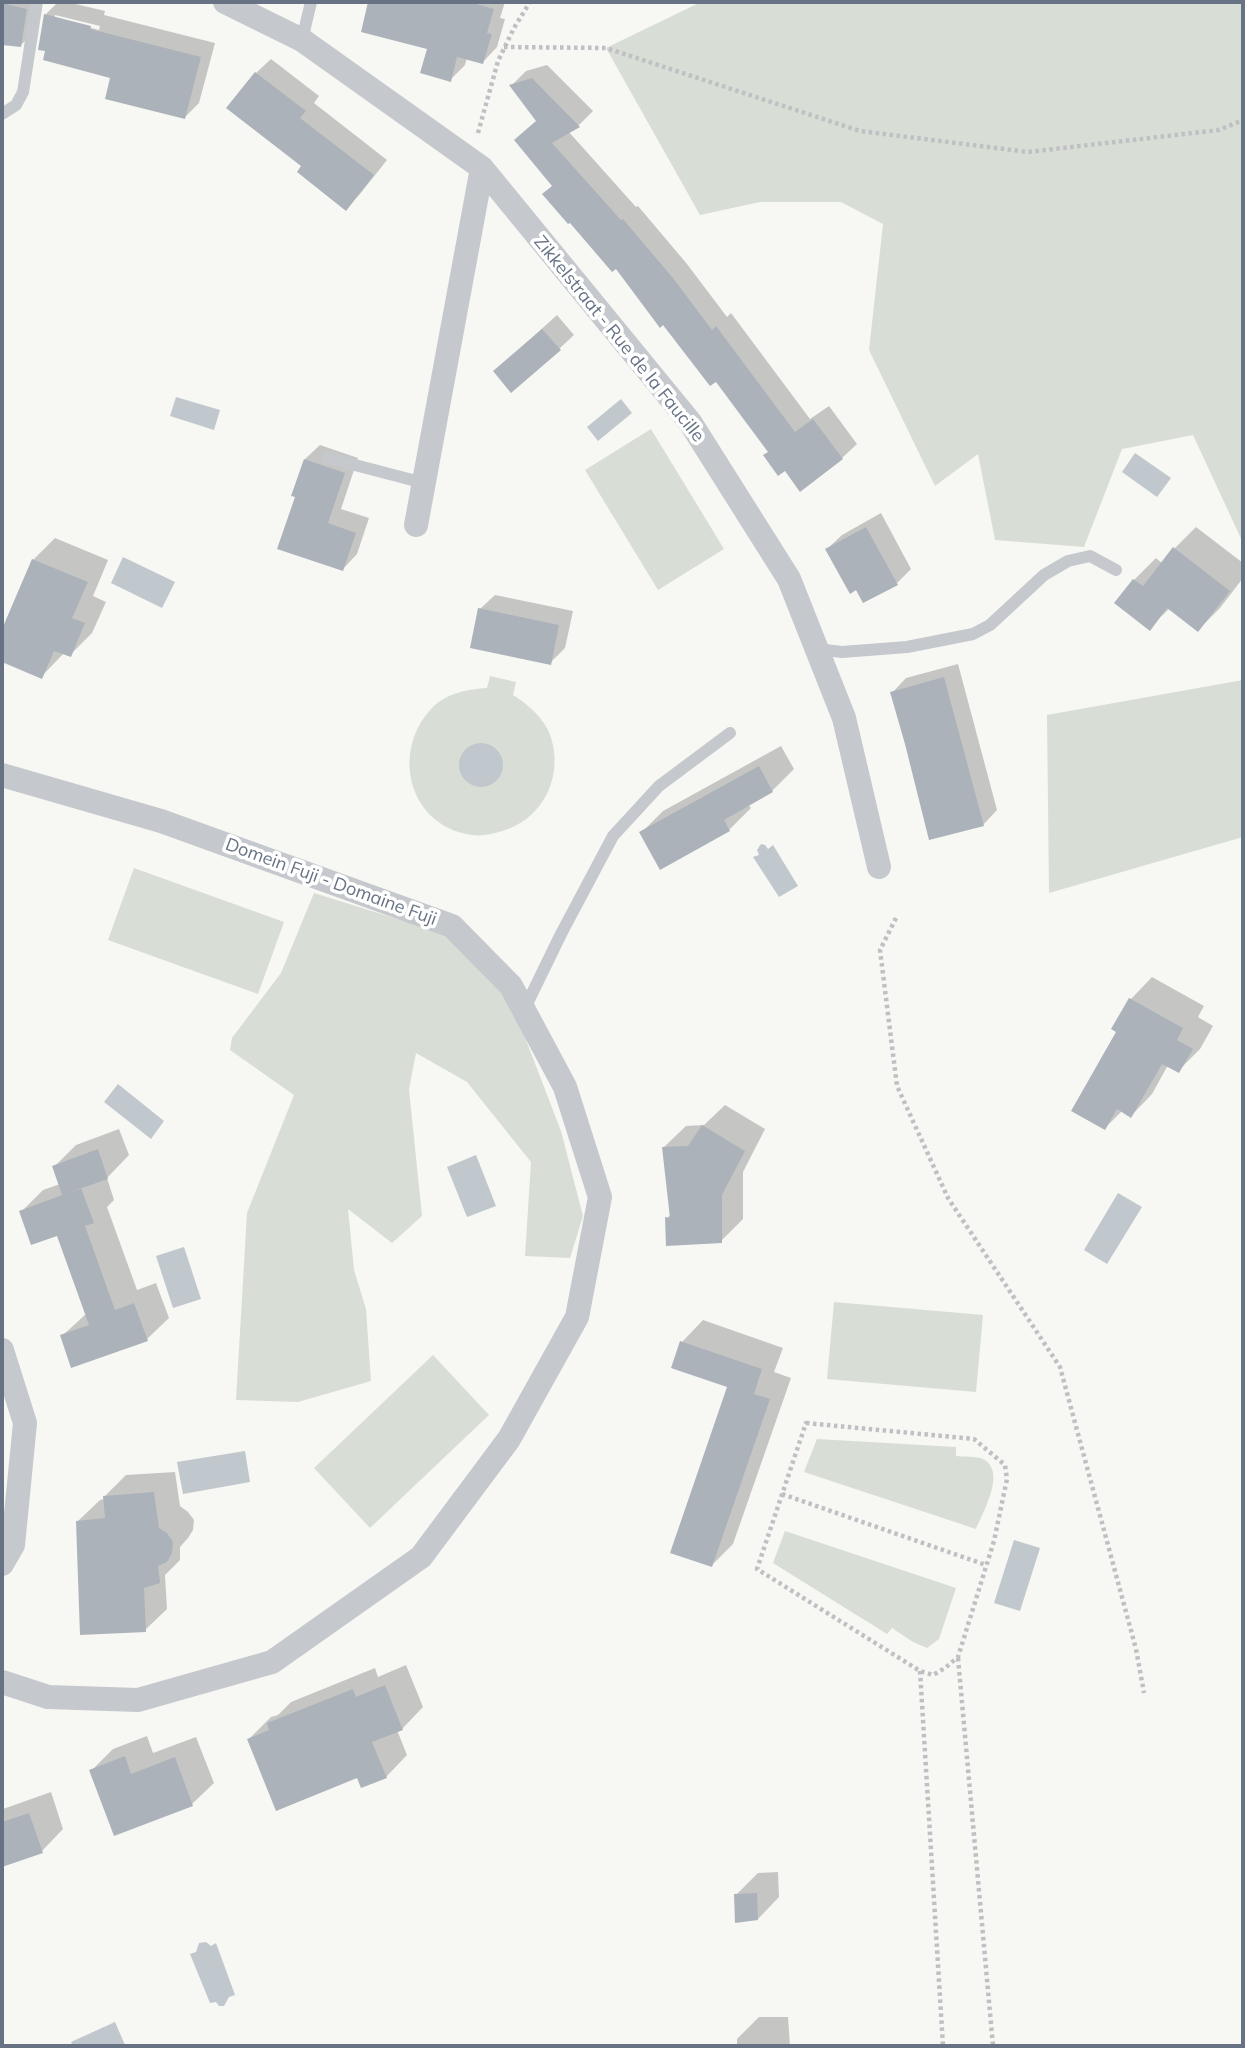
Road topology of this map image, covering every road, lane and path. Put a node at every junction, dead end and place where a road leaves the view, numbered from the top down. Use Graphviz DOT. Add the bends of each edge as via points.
graph roads {
  1 [pos="37,2"];
  2 [pos="225,2"];
  3 [pos="311,2"];
  4 [pos="530,2"];
  5 [pos="302,40"];
  6 [pos="504,47"];
  7 [pos="2,114"];
  8 [pos="1243,120"];
  9 [pos="477,164"];
  10 [pos="328,458"];
  11 [pos="424,483"];
  12 [pos="416,525"];
  13 [pos="1116,570"];
  14 [pos="817,649"];
  15 [pos="730,733"];
  16 [pos="2,775"];
  17 [pos="879,867"];
  18 [pos="896,918"];
  19 [pos="524,1010"];
  20 [pos="2,1350"];
  21 [pos="782,1494"];
  22 [pos="2,1564"];
  23 [pos="986,1565"];
  24 [pos="958,1657"];
  25 [pos="920,1671"];
  26 [pos="2,1682"];
  27 [pos="1144,1693"];
  28 [pos="943,2046"];
  29 [pos="993,2046"];
  1 -- 7 [label="lane" via="23,92 16,105"];
  2 -- 5 [label="street, Zikkelstraat - Rue de la Faucille"];
  3 -- 5 [label="lane"];
  4 -- 6 [label="path"];
  5 -- 9 [label="street, Zikkelstraat - Rue de la Faucille"];
  6 -- 8 [label="path" via="606,48 860,131 1028,152 1219,130"];
  6 -- 9 [label="path"];
  9 -- 11 [label="street"];
  9 -- 14 [label="street, Zikkelstraat - Rue de la Faucille" via="690,422 789,579"];
  10 -- 11 [label="lane"];
  11 -- 12 [label="street"];
  13 -- 14 [label="lane" via="1090,556 1068,561 1044,575 990,625 973,634 907,647 842,652"];
  14 -- 17 [label="street, Zikkelstraat - Rue de la Faucille" via="844,718"];
  15 -- 19 [label="lane" via="659,786 613,836"];
  16 -- 19 [label="street, Domein Fuji - Domaine Fuji" via="162,821 452,926 511,986"];
  18 -- 27 [label="path" via="880,950 897,1086 947,1198 1060,1367"];
  19 -- 26 [label="street, Domein Fuji - Domaine Fuji" via="565,1087 600,1197 577,1317 509,1439 421,1557 272,1661 138,1700 48,1697"];
  20 -- 22 [label="street" via="24,1423 12,1545"];
  21 -- 23 [label="path"];
  21 -- 23 [label="path" via="806,1423 974,1439 1005,1465 1007,1479"];
  21 -- 25 [label="path" via="757,1569"];
  23 -- 24 [label="path"];
  24 -- 25 [label="path" via="933,1675"];
  24 -- 29 [label="path"];
  25 -- 28 [label="path"];
}
